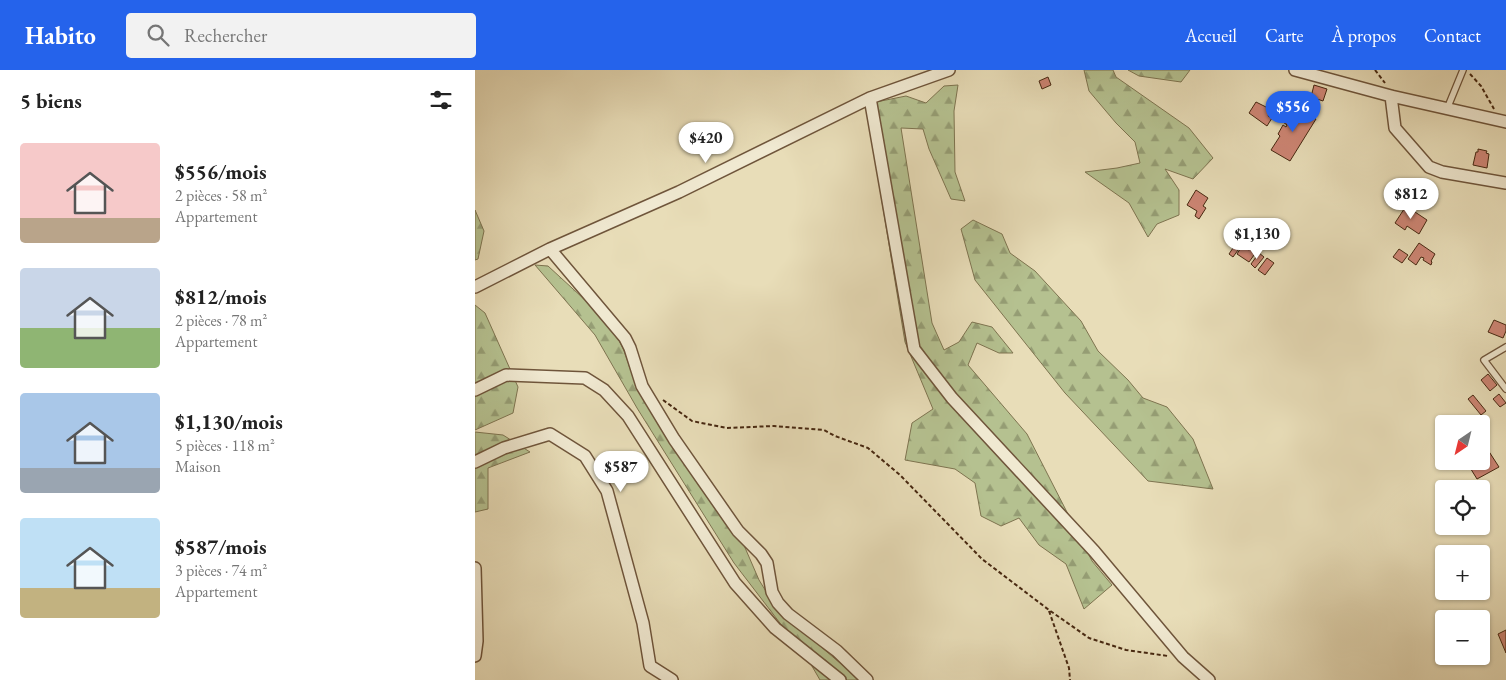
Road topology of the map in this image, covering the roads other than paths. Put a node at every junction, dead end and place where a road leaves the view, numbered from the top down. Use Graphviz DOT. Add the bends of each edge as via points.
graph roads {
  1 [pos="949,70"];
  2 [pos="1295,70"];
  3 [pos="1463,70"];
  4 [pos="1391,96"];
  5 [pos="870,98"];
  6 [pos="1447,109"];
  7 [pos="1502,121"];
  8 [pos="1506,183"];
  9 [pos="550,249"];
  10 [pos="475,287"];
  11 [pos="1506,347"];
  12 [pos="1506,389"];
  13 [pos="475,390"];
  14 [pos="475,462"];
  15 [pos="475,568"];
  16 [pos="475,656"];
  17 [pos="672,680"];
  18 [pos="840,680"];
  19 [pos="867,680"];
  20 [pos="1209,680"];
  1 -- 5 [label="street"];
  2 -- 4 [label="street"];
  3 -- 6 [label="lane"];
  4 -- 6 [label="street"];
  4 -- 8 [label="street" via="1395,128 1429,167"];
  5 -- 9 [label="street" via="679,192"];
  5 -- 20 [label="street" via="914,349 952,398 1094,551 1183,657"];
  6 -- 7 [label="street"];
  9 -- 10 [label="street"];
  9 -- 19 [label="street" via="625,338 642,386 674,439 738,531 767,563 771,592 778,603"];
  11 -- 12 [label="lane" via="1484,360"];
  13 -- 18 [label="street" via="506,374 585,378 604,390 628,416 735,583 775,628"];
  14 -- 17 [label="street" via="504,448 551,434 585,456 607,491 643,623 649,666"];
  15 -- 16 [label="street"];
}
